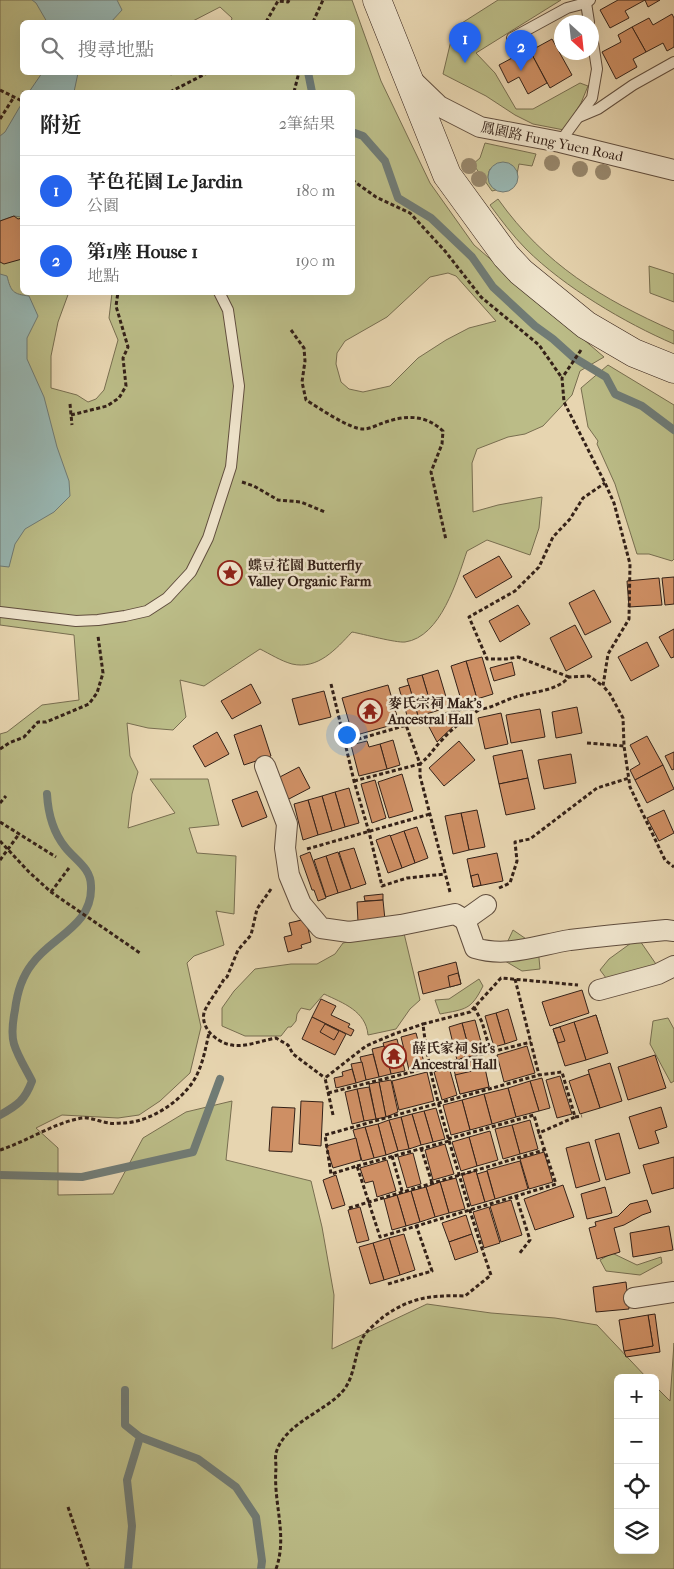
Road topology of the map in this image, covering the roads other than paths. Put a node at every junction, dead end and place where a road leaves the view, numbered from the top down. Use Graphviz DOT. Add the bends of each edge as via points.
graph roads {
  1 [pos="377,0"];
  2 [pos="588,2"];
  3 [pos="589,15"];
  4 [pos="512,38"];
  5 [pos="596,60"];
  6 [pos="674,62"];
  7 [pos="405,73"];
  8 [pos="578,118"];
  9 [pos="560,142"];
  10 [pos="674,170"];
  11 [pos="220,295"];
  12 [pos="674,369"];
  13 [pos="0,612"];
  14 [pos="265,766"];
  15 [pos="674,930"];
  16 [pos="674,966"];
  17 [pos="598,990"];
  18 [pos="674,1292"];
  19 [pos="634,1298"];
  1 -- 7 [label="street, 鳳園路 Fung Yuen Road"];
  2 -- 3 [label="lane"];
  2 -- 4 [label="lane" via="567,8"];
  5 -- 8 [label="lane" via="592,98"];
  6 -- 8 [label="lane"];
  7 -- 9 [label="street, 鳳園路 Fung Yuen Road" via="439,106 480,127"];
  7 -- 12 [label="street" via="447,175 506,256 586,325 634,353"];
  8 -- 9 [label="lane"];
  9 -- 10 [label="street, 鳳園路 Fung Yuen Road"];
  11 -- 13 [label="lane" via="228,310 239,386 231,467 208,538 191,572 167,598 147,611 76,621"];
  14 -- 15 [label="street" via="287,824 285,848 289,875 301,904 321,928 349,932 471,912 475,948 486,952 522,951 568,941"];
  16 -- 17 [label="street" via="658,974"];
  18 -- 19 [label="street"];
}
